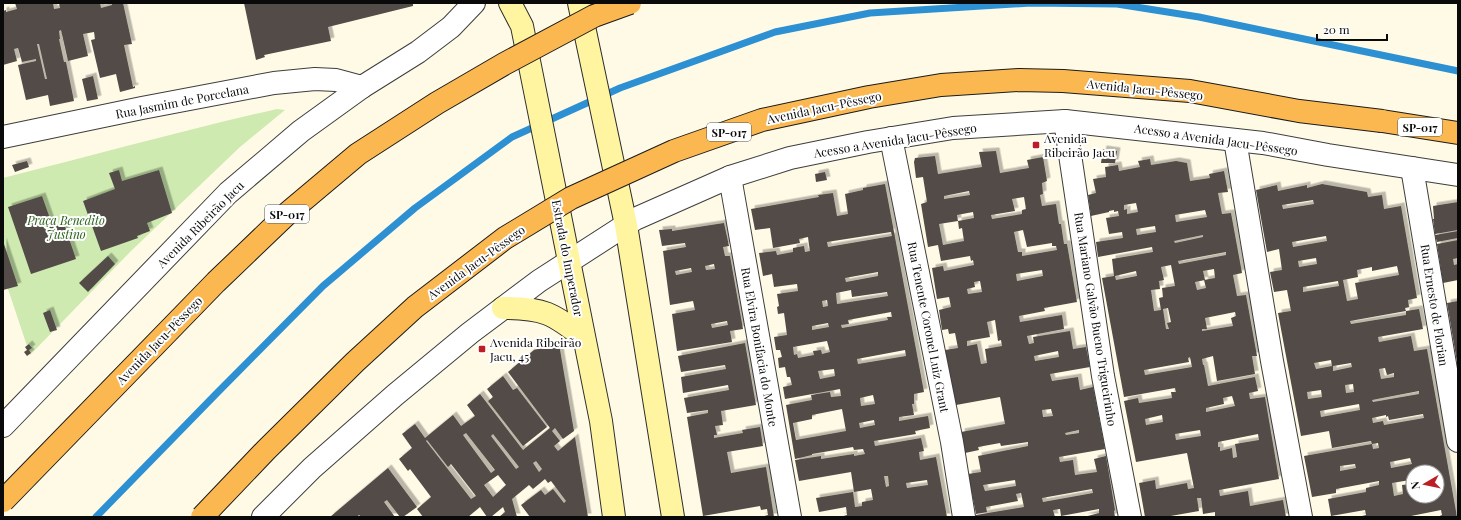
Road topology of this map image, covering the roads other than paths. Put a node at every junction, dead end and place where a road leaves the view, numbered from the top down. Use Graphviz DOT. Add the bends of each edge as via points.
graph roads {
  1 [pos="474,3"];
  2 [pos="510,3"];
  3 [pos="579,3"];
  4 [pos="630,3"];
  5 [pos="362,87"];
  6 [pos="1065,121"];
  7 [pos="1458,133"];
  8 [pos="3,137"];
  9 [pos="891,138"];
  10 [pos="1235,140"];
  11 [pos="1412,168"];
  12 [pos="1458,175"];
  13 [pos="730,177"];
  14 [pos="626,225"];
  15 [pos="568,262"];
  16 [pos="503,308"];
  17 [pos="584,340"];
  18 [pos="3,426"];
  19 [pos="1458,441"];
  20 [pos="3,501"];
  21 [pos="202,517"];
  22 [pos="263,517"];
  23 [pos="614,517"];
  24 [pos="628,517"];
  25 [pos="673,517"];
  26 [pos="790,517"];
  27 [pos="964,517"];
  28 [pos="1130,517"];
  29 [pos="1301,517"];
  1 -- 5 [label="street, Avenida Ribeirão Jacu" via="446,31"];
  2 -- 15 [label="main road, Estrada do Imperador" via="522,26"];
  3 -- 14 [label="main road"];
  4 -- 20 [label="highway, Avenida Jacu-Pêssego / SP-017, bridge" via="594,16 504,64 437,102 358,154 289,212 216,282"];
  5 -- 8 [label="street, Rua Jasmim de Porcelana" via="336,80 315,79 274,83"];
  5 -- 18 [label="street, Avenida Ribeirão Jacu" via="301,131 228,193"];
  6 -- 9 [label="street, Acesso a Avenida Jacu-Pêssego" via="953,128"];
  6 -- 10 [label="street, Acesso a Avenida Jacu-Pêssego"];
  6 -- 28 [label="street, Rua Mariano Galvão Bueno Trigueirinho" via="1103,376"];
  7 -- 21 [label="highway, Avenida Jacu-Pêssego / SP-017, bridge" via="1190,92 1063,81 1019,80 941,85 869,97 762,120 674,151 571,198 505,238 415,307 354,362"];
  9 -- 13 [label="street, Acesso a Avenida Jacu-Pêssego" via="790,158"];
  9 -- 27 [label="street, Rua Tenente Coronel Luiz Grant"];
  10 -- 11 [label="street, Acesso a Avenida Jacu-Pêssego"];
  10 -- 29 [label="street"];
  11 -- 12 [label="street, Acesso a Avenida Jacu-Pêssego"];
  11 -- 19 [label="street, Rua Ernesto de Florian"];
  13 -- 14 [label="street, Acesso a Avenida Jacu-Pêssego"];
  13 -- 26 [label="street, Rua Elvira Bonifacia do Monte"];
  14 -- 15 [label="street, Acesso a Avenida Jacu-Pêssego"];
  14 -- 25 [label="main road"];
  15 -- 16 [label="street"];
  15 -- 17 [label="main road, Estrada do Imperador"];
  16 -- 17 [label="main road" via="547,312 565,323"];
  16 -- 22 [label="street" via="395,395 312,468"];
  17 -- 23 [label="main road, Estrada do Imperador" via="601,421"];
  17 -- 24 [label="main road" via="604,370"];
}
